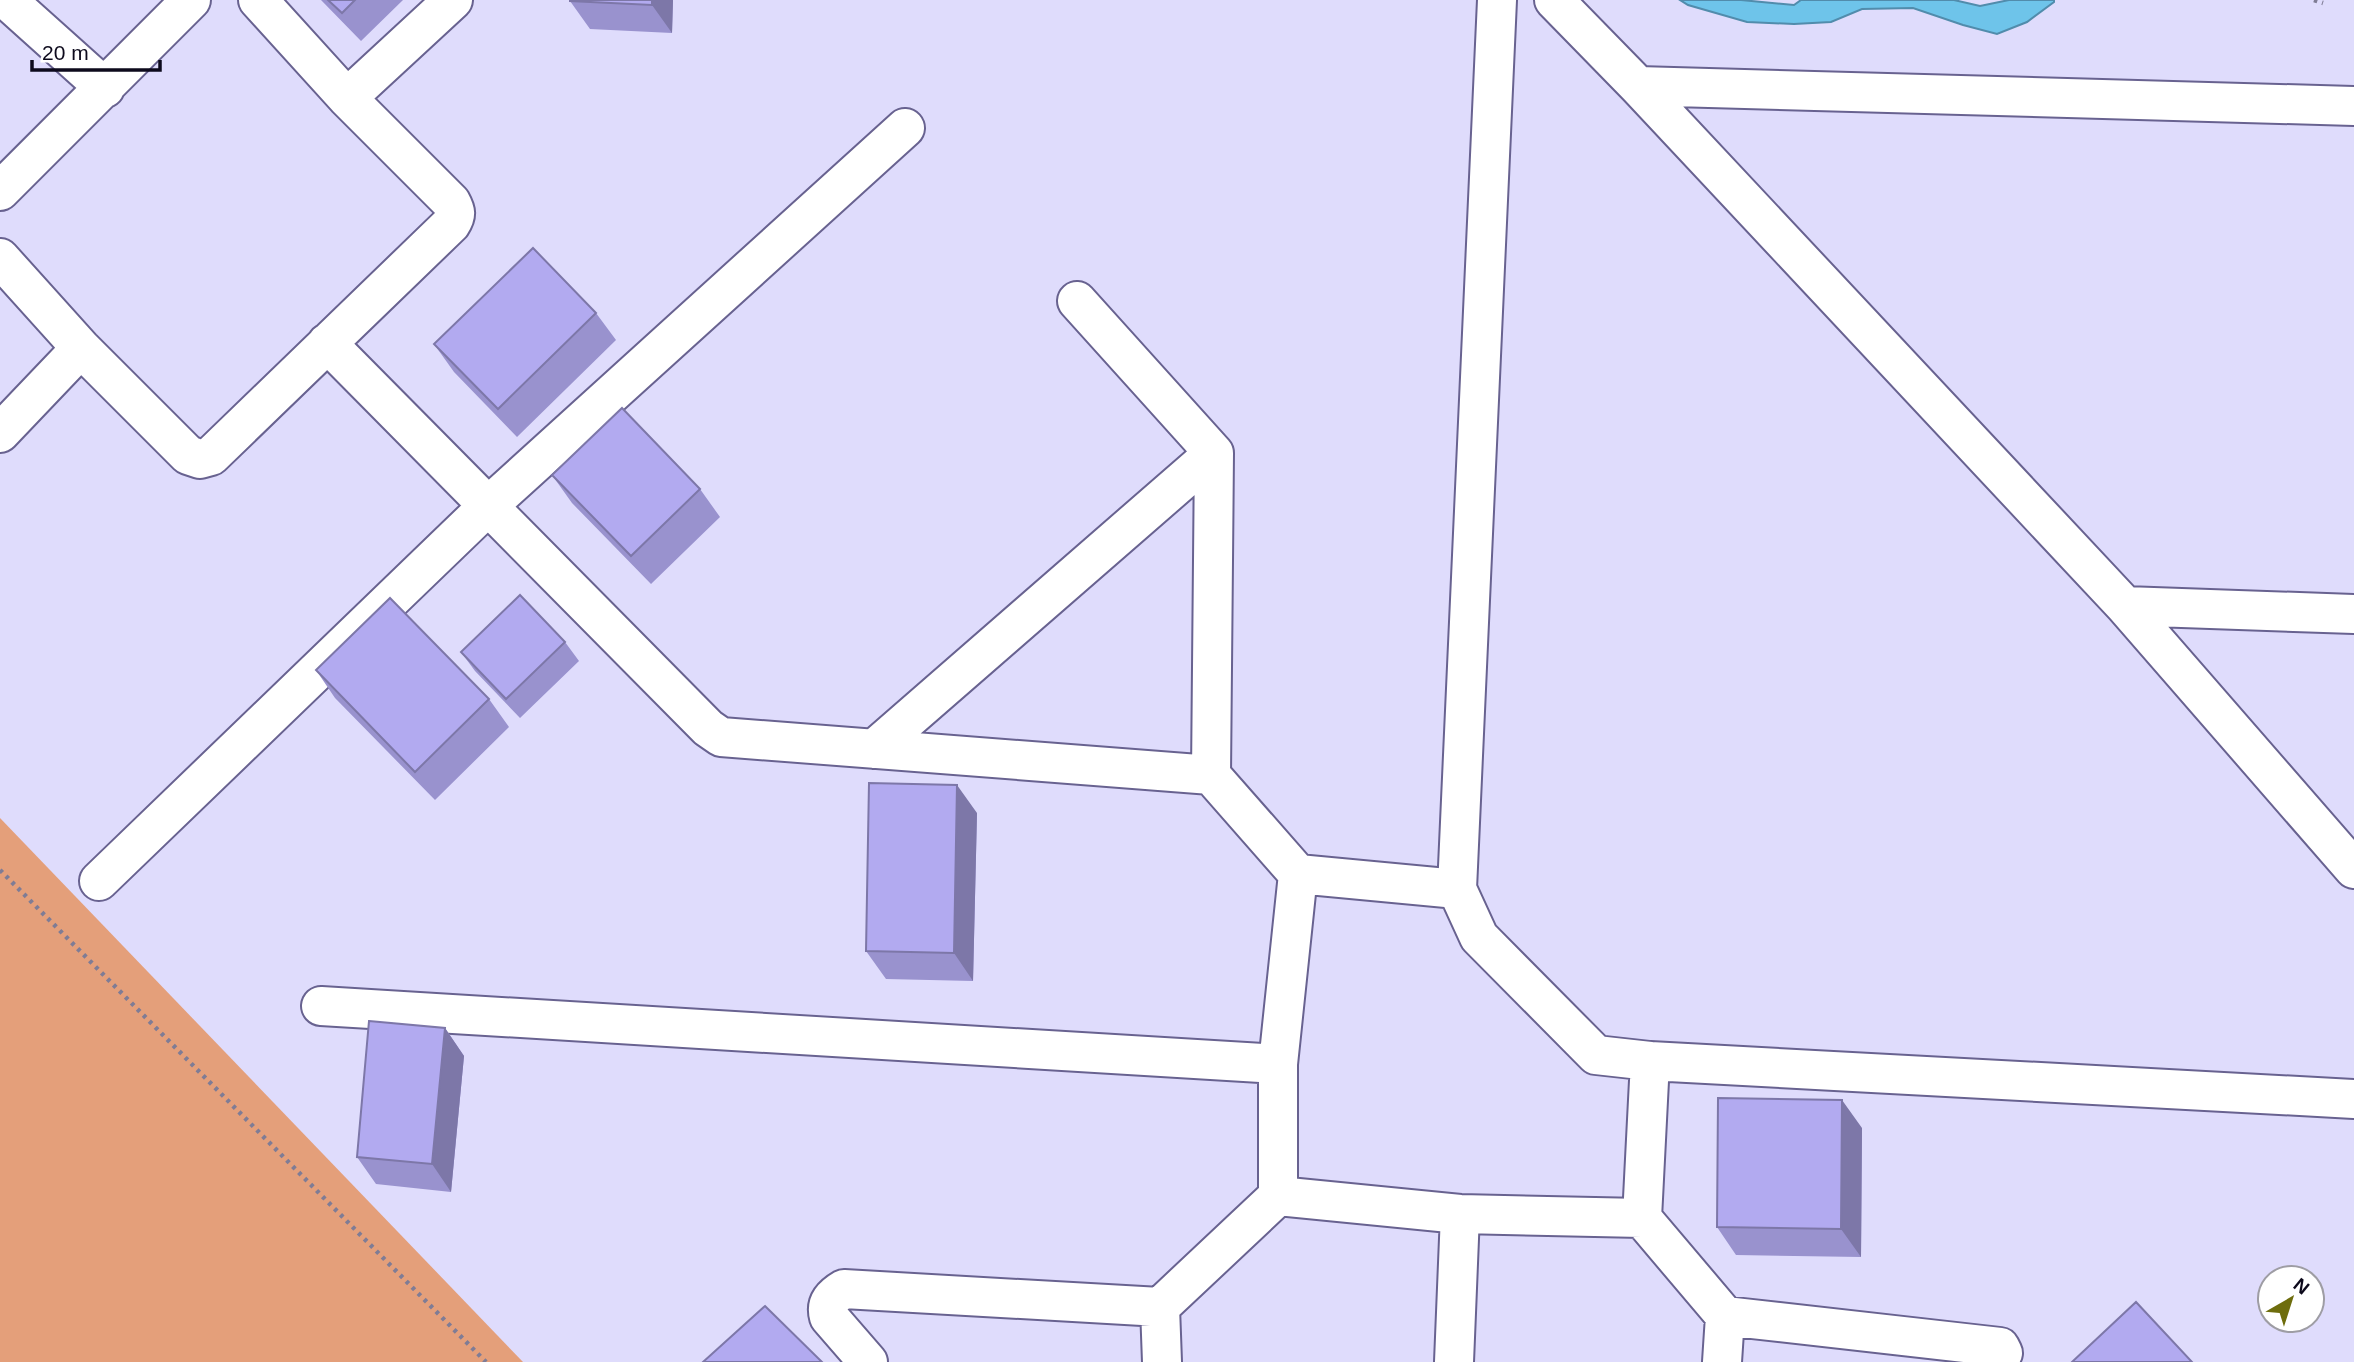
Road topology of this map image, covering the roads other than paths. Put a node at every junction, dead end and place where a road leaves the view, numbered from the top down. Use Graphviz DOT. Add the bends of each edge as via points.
graph roads {
  1 [pos="7,0"];
  2 [pos="191,0"];
  3 [pos="258,0"];
  4 [pos="453,0"];
  5 [pos="1497,0"];
  6 [pos="1553,0"];
  7 [pos="1638,86"];
  8 [pos="105,88"];
  9 [pos="347,98"];
  10 [pos="2354,106"];
  11 [pos="905,128"];
  12 [pos="0,191"];
  13 [pos="0,258"];
  14 [pos="1077,301"];
  15 [pos="327,343"];
  16 [pos="81,348"];
  17 [pos="0,433"];
  18 [pos="1214,453"];
  19 [pos="488,506"];
  20 [pos="2125,606"];
  21 [pos="2354,614"];
  22 [pos="874,749"];
  23 [pos="1212,775"];
  24 [pos="2354,869"];
  25 [pos="1298,874"];
  26 [pos="99,881"];
  27 [pos="1457,889"];
  28 [pos="321,1006"];
  29 [pos="1650,1061"];
  30 [pos="1278,1064"];
  31 [pos="2354,1098"];
  32 [pos="1278,1196"];
  33 [pos="1460,1214"];
  34 [pos="1642,1218"];
  35 [pos="1160,1307"];
  36 [pos="1725,1316"];
  37 [pos="868,1362"];
  38 [pos="1162,1362"];
  39 [pos="1454,1362"];
  40 [pos="1723,1362"];
  41 [pos="1995,1362"];
  1 -- 8 [label="street"];
  2 -- 8 [label="street"];
  3 -- 9 [label="street"];
  4 -- 9 [label="street"];
  5 -- 27 [label="street"];
  6 -- 7 [label="street"];
  7 -- 10 [label="street"];
  7 -- 20 [label="street"];
  8 -- 12 [label="street"];
  9 -- 15 [label="street" via="456,210 451,223"];
  11 -- 19 [label="street"];
  13 -- 16 [label="street"];
  14 -- 18 [label="street"];
  15 -- 16 [label="street" via="211,456 200,459 188,455"];
  15 -- 19 [label="street"];
  16 -- 17 [label="street"];
  18 -- 22 [label="street"];
  18 -- 23 [label="street"];
  19 -- 22 [label="street" via="722,737"];
  19 -- 26 [label="street"];
  20 -- 21 [label="street"];
  20 -- 24 [label="street"];
  22 -- 23 [label="street"];
  23 -- 25 [label="street"];
  25 -- 27 [label="street"];
  25 -- 30 [label="street"];
  27 -- 29 [label="street" via="1479,937 1596,1055"];
  28 -- 30 [label="street"];
  29 -- 31 [label="street"];
  29 -- 34 [label="street"];
  30 -- 32 [label="street"];
  32 -- 33 [label="street"];
  32 -- 35 [label="street"];
  33 -- 34 [label="street"];
  33 -- 39 [label="street"];
  34 -- 36 [label="street"];
  35 -- 37 [label="street" via="844,1289 829,1300 829,1317"];
  35 -- 38 [label="street"];
  36 -- 40 [label="street"];
  36 -- 41 [label="street" via="2000,1347 2003,1353"];
}
